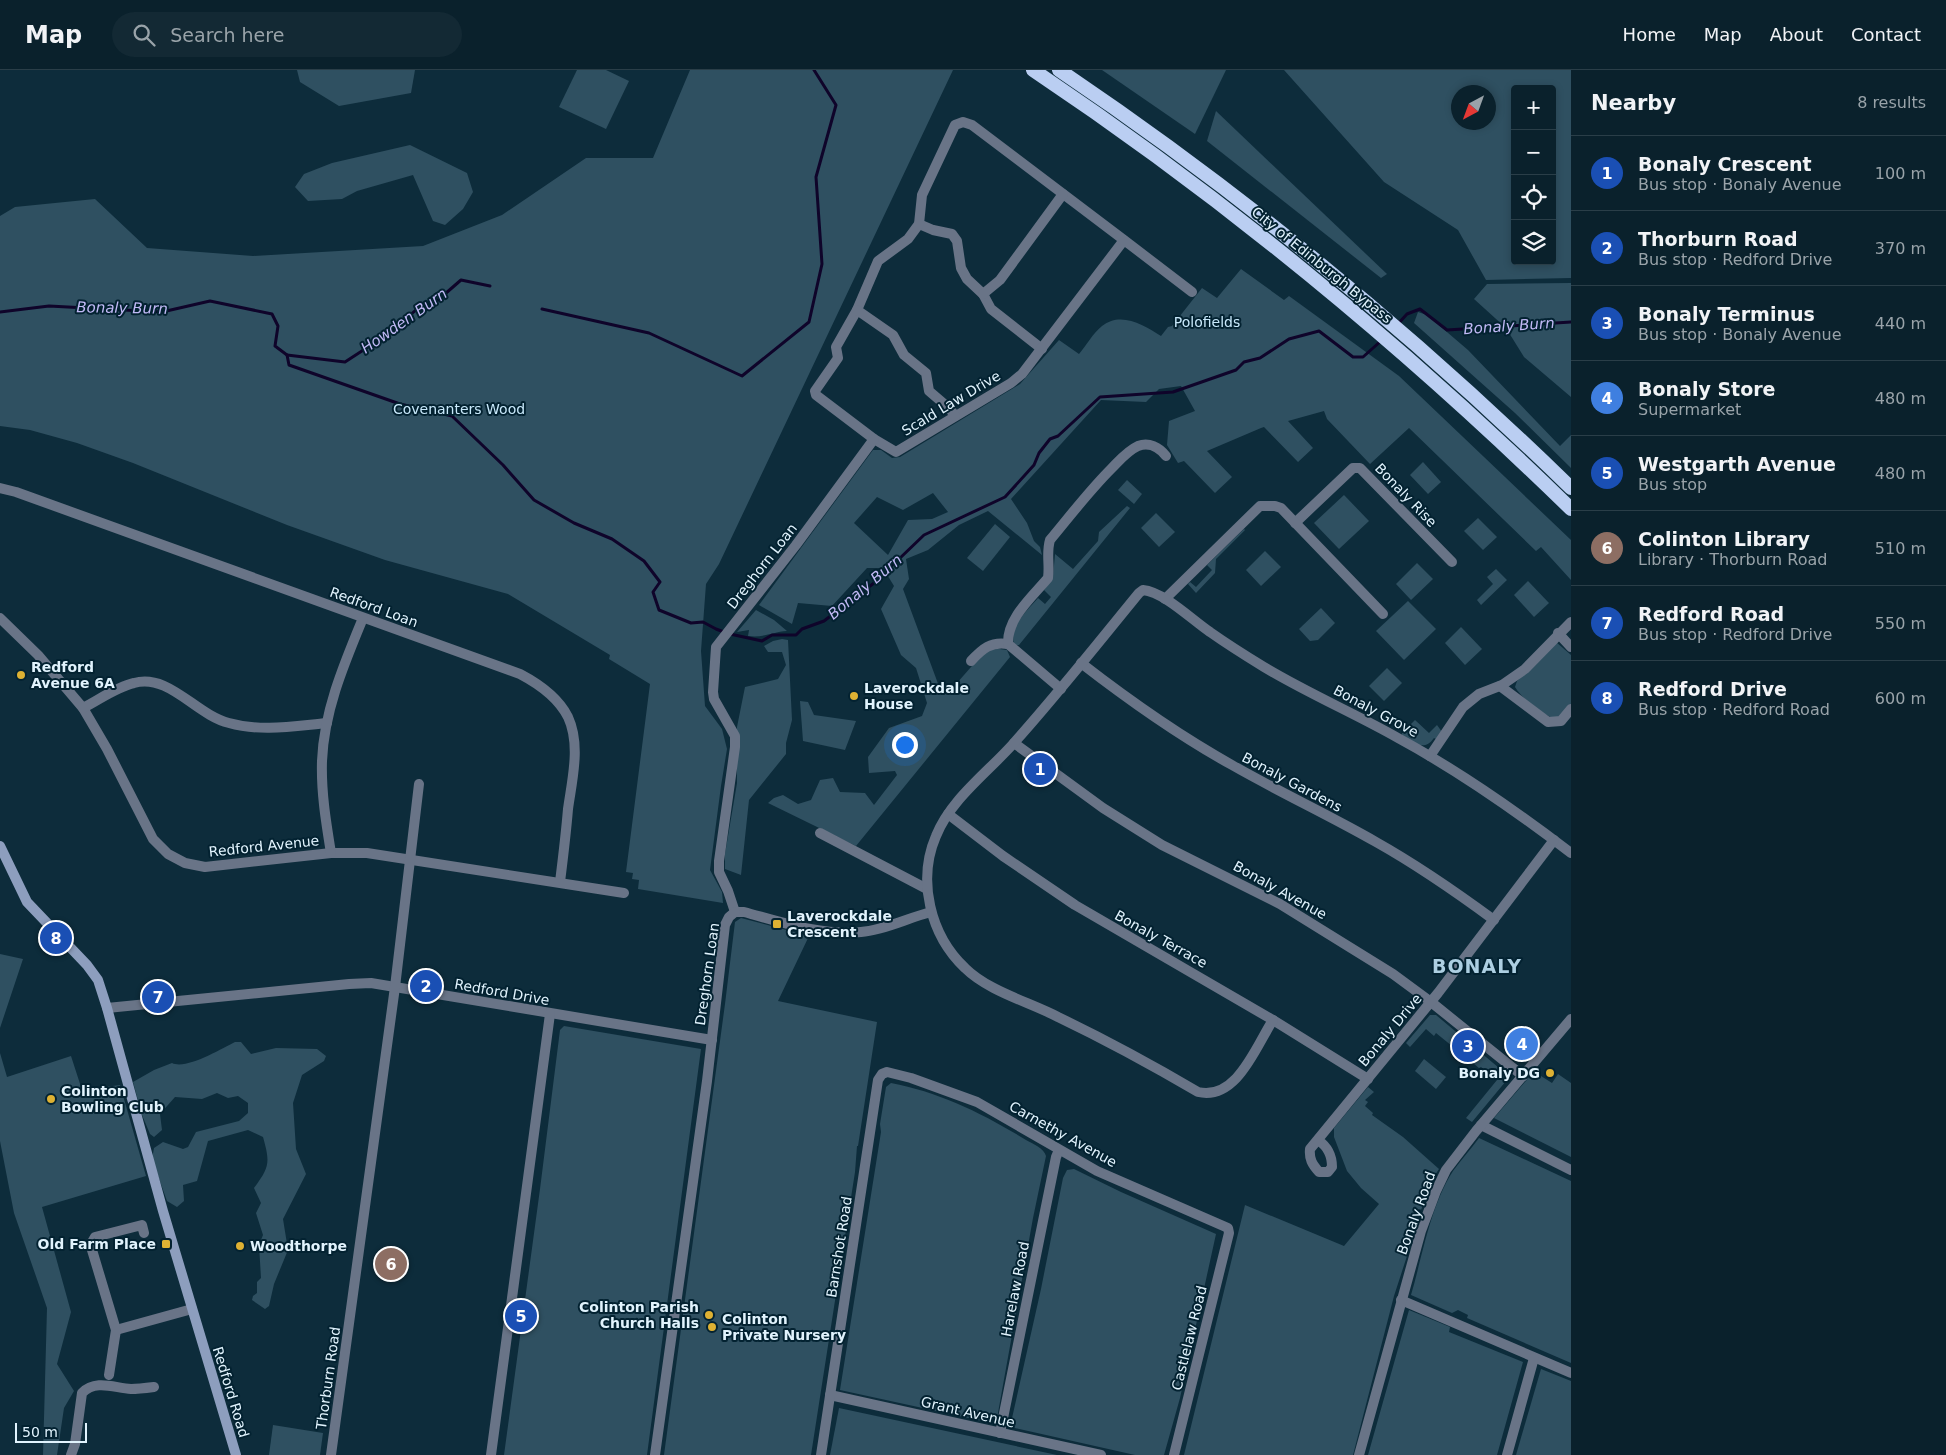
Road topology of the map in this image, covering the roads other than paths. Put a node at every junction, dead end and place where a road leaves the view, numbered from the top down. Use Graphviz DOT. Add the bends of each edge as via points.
graph roads {
  1 [pos="1033,70"];
  2 [pos="1059,70"];
  3 [pos="1063,194"];
  4 [pos="919,224"];
  5 [pos="1124,240"];
  6 [pos="1192,292"];
  7 [pos="983,294"];
  8 [pos="858,310"];
  9 [pos="1042,348"];
  10 [pos="955,416"];
  11 [pos="874,439"];
  12 [pos="1166,456"];
  13 [pos="0,488"];
  14 [pos="1571,488"];
  15 [pos="1571,509"];
  16 [pos="1295,523"];
  17 [pos="1452,562"];
  18 [pos="1165,599"];
  19 [pos="1383,614"];
  20 [pos="0,618"];
  21 [pos="363,618"];
  22 [pos="1571,622"];
  23 [pos="1558,633"];
  24 [pos="1008,644"];
  25 [pos="1571,647"];
  26 [pos="971,661"];
  27 [pos="1081,663"];
  28 [pos="1500,686"];
  29 [pos="1061,689"];
  30 [pos="83,708"];
  31 [pos="1571,709"];
  32 [pos="327,723"];
  33 [pos="1014,743"];
  34 [pos="1430,756"];
  35 [pos="419,784"];
  36 [pos="948,814"];
  37 [pos="820,833"];
  38 [pos="1554,840"];
  39 [pos="0,846"];
  40 [pos="331,853"];
  41 [pos="1571,853"];
  42 [pos="410,859"];
  43 [pos="560,882"];
  44 [pos="927,889"];
  45 [pos="624,893"];
  46 [pos="735,912"];
  47 [pos="931,912"];
  48 [pos="1494,920"];
  49 [pos="394,987"];
  50 [pos="1432,1002"];
  51 [pos="107,1008"];
  52 [pos="550,1014"];
  53 [pos="1571,1018"];
  54 [pos="1273,1020"];
  55 [pos="712,1040"];
  56 [pos="882,1074"];
  57 [pos="1523,1076"];
  58 [pos="1368,1079"];
  59 [pos="1481,1125"];
  60 [pos="1318,1140"];
  61 [pos="1059,1150"];
  62 [pos="1571,1170"];
  63 [pos="1228,1228"];
  64 [pos="144,1233"];
  65 [pos="1401,1300"];
  66 [pos="192,1309"];
  67 [pos="116,1330"];
  68 [pos="1534,1358"];
  69 [pos="1571,1373"];
  70 [pos="109,1375"];
  71 [pos="147,1384"];
  72 [pos="830,1395"];
  73 [pos="1000,1433"];
  74 [pos="71,1455"];
  75 [pos="236,1455"];
  76 [pos="331,1455"];
  77 [pos="491,1455"];
  78 [pos="655,1455"];
  79 [pos="821,1455"];
  80 [pos="1101,1455"];
  81 [pos="1174,1455"];
  82 [pos="1359,1455"];
  83 [pos="1507,1455"];
  1 -- 15 [label="highway, City of Edinburgh Bypass" via="1184,176 1369,323 1496,436"];
  2 -- 14 [label="highway, City of Edinburgh Bypass" via="1191,163 1380,313 1508,426"];
  3 -- 4 [label="street" via="972,125 963,122 950,132 922,195"];
  3 -- 5 [label="street"];
  3 -- 7 [label="street" via="1000,280"];
  4 -- 7 [label="street" via="952,234 957,240 961,268 967,279"];
  4 -- 8 [label="street, Scald Law Drive" via="908,240 878,261"];
  5 -- 6 [label="street"];
  5 -- 9 [label="street, Scald Law Drive"];
  7 -- 9 [label="street" via="991,309"];
  8 -- 10 [label="street" via="893,334 904,355 926,373 929,390"];
  8 -- 11 [label="street, Scald Law Drive" via="836,346 838,358 814,391"];
  9 -- 10 [label="street, Scald Law Drive" via="1011,383"];
  10 -- 11 [label="street, Scald Law Drive" via="896,452"];
  11 -- 46 [label="street, Dreghorn Loan" via="716,647 712,692 735,736 719,872"];
  12 -- 24 [label="street" via="1155,446 1140,446 1126,454 1097,483 1050,540 1047,549 1048,578 1011,624 1007,633"];
  13 -- 21 [label="street, Redford Loan"];
  16 -- 17 [label="street, Bonaly Rise" via="1353,468 1360,468"];
  16 -- 18 [label="street" via="1281,508 1260,506"];
  16 -- 19 [label="street"];
  18 -- 27 [label="street, Bonaly Grove" via="1148,590 1139,592"];
  18 -- 34 [label="street, Bonaly Grove" via="1264,667"];
  20 -- 30 [label="street, Redford Avenue" via="38,655"];
  21 -- 32 [label="street" via="337,685"];
  21 -- 43 [label="street, Redford Loan" via="520,674 543,688 562,708 569,718 574,750"];
  22 -- 23 [label="street"];
  23 -- 25 [label="street"];
  23 -- 28 [label="street" via="1525,669"];
  24 -- 26 [label="street" via="990,644"];
  24 -- 29 [label="street"];
  27 -- 29 [label="street, Bonaly Grove"];
  27 -- 48 [label="street, Bonaly Gardens" via="1150,716 1188,740 1377,843"];
  28 -- 31 [label="street" via="1548,722 1561,721"];
  28 -- 34 [label="street" via="1479,694 1463,707"];
  29 -- 33 [label="street, Bonaly Grove"];
  30 -- 32 [label="street" via="132,683 150,681 166,686 212,717 227,723 265,728"];
  30 -- 40 [label="street, Redford Avenue" via="153,839 168,854 185,863 205,867"];
  32 -- 40 [label="street" via="322,786"];
  33 -- 36 [label="street, Bonaly Grove"];
  33 -- 50 [label="street, Bonaly Avenue" via="1103,808 1162,845 1280,904 1377,963"];
  34 -- 38 [label="street, Bonaly Grove"];
  35 -- 42 [label="street, Thorburn Road"];
  36 -- 44 [label="street, Bonaly Grove" via="935,836"];
  36 -- 54 [label="street, Bonaly Terrace" via="1082,909"];
  37 -- 44 [label="street" via="829,842"];
  38 -- 41 [label="street, Bonaly Grove"];
  38 -- 48 [label="street, Bonaly Drive"];
  39 -- 51 [label="main road, Redford Road" via="27,902 87,964 98,980"];
  40 -- 42 [label="street, Redford Avenue" via="367,853"];
  42 -- 43 [label="street, Redford Avenue"];
  42 -- 49 [label="street, Thorburn Road"];
  43 -- 45 [label="street, Redford Avenue"];
  44 -- 47 [label="street, Bonaly Grove"];
  46 -- 47 [label="street" via="810,929 861,932"];
  46 -- 55 [label="street, Dreghorn Loan" via="725,924"];
  47 -- 54 [label="street, Bonaly Grove" via="949,950 986,984 1092,1033 1198,1092 1219,1091 1234,1083"];
  48 -- 50 [label="street, Bonaly Drive"];
  49 -- 51 [label="street, Redford Drive" via="349,984"];
  49 -- 52 [label="street, Redford Drive"];
  49 -- 76 [label="street, Thorburn Road"];
  50 -- 57 [label="street, Bonaly Avenue"];
  50 -- 58 [label="street, Bonaly Drive"];
  51 -- 66 [label="main road, Redford Road"];
  52 -- 55 [label="street, Redford Drive"];
  52 -- 77 [label="street"];
  53 -- 57 [label="street, Bonaly Road"];
  54 -- 58 [label="street, Bonaly Terrace"];
  55 -- 78 [label="street, Dreghorn Loan"];
  56 -- 61 [label="street, Carnethy Avenue" via="887,1072 911,1078 977,1102"];
  56 -- 72 [label="street, Barnshot Road" via="878,1080"];
  57 -- 59 [label="street, Bonaly Road"];
  58 -- 60 [label="street, Bonaly Drive"];
  59 -- 62 [label="street"];
  59 -- 65 [label="street, Bonaly Road" via="1446,1170 1436,1191 1420,1231"];
  61 -- 63 [label="street, Carnethy Avenue" via="1123,1183"];
  61 -- 73 [label="street, Harelaw Road"];
  63 -- 81 [label="street, Castlelaw Road"];
  64 -- 67 [label="street" via="142,1225 95,1237 92,1244"];
  65 -- 68 [label="street"];
  65 -- 82 [label="street, Bonaly Road"];
  66 -- 67 [label="street"];
  66 -- 75 [label="main road, Redford Road"];
  67 -- 70 [label="street"];
  68 -- 69 [label="street"];
  68 -- 83 [label="street"];
  71 -- 74 [label="street" via="131,1389 100,1385 87,1388 82,1393"];
  72 -- 73 [label="street, Grant Avenue"];
  72 -- 79 [label="street, Barnshot Road"];
  73 -- 80 [label="street, Grant Avenue"];
}
